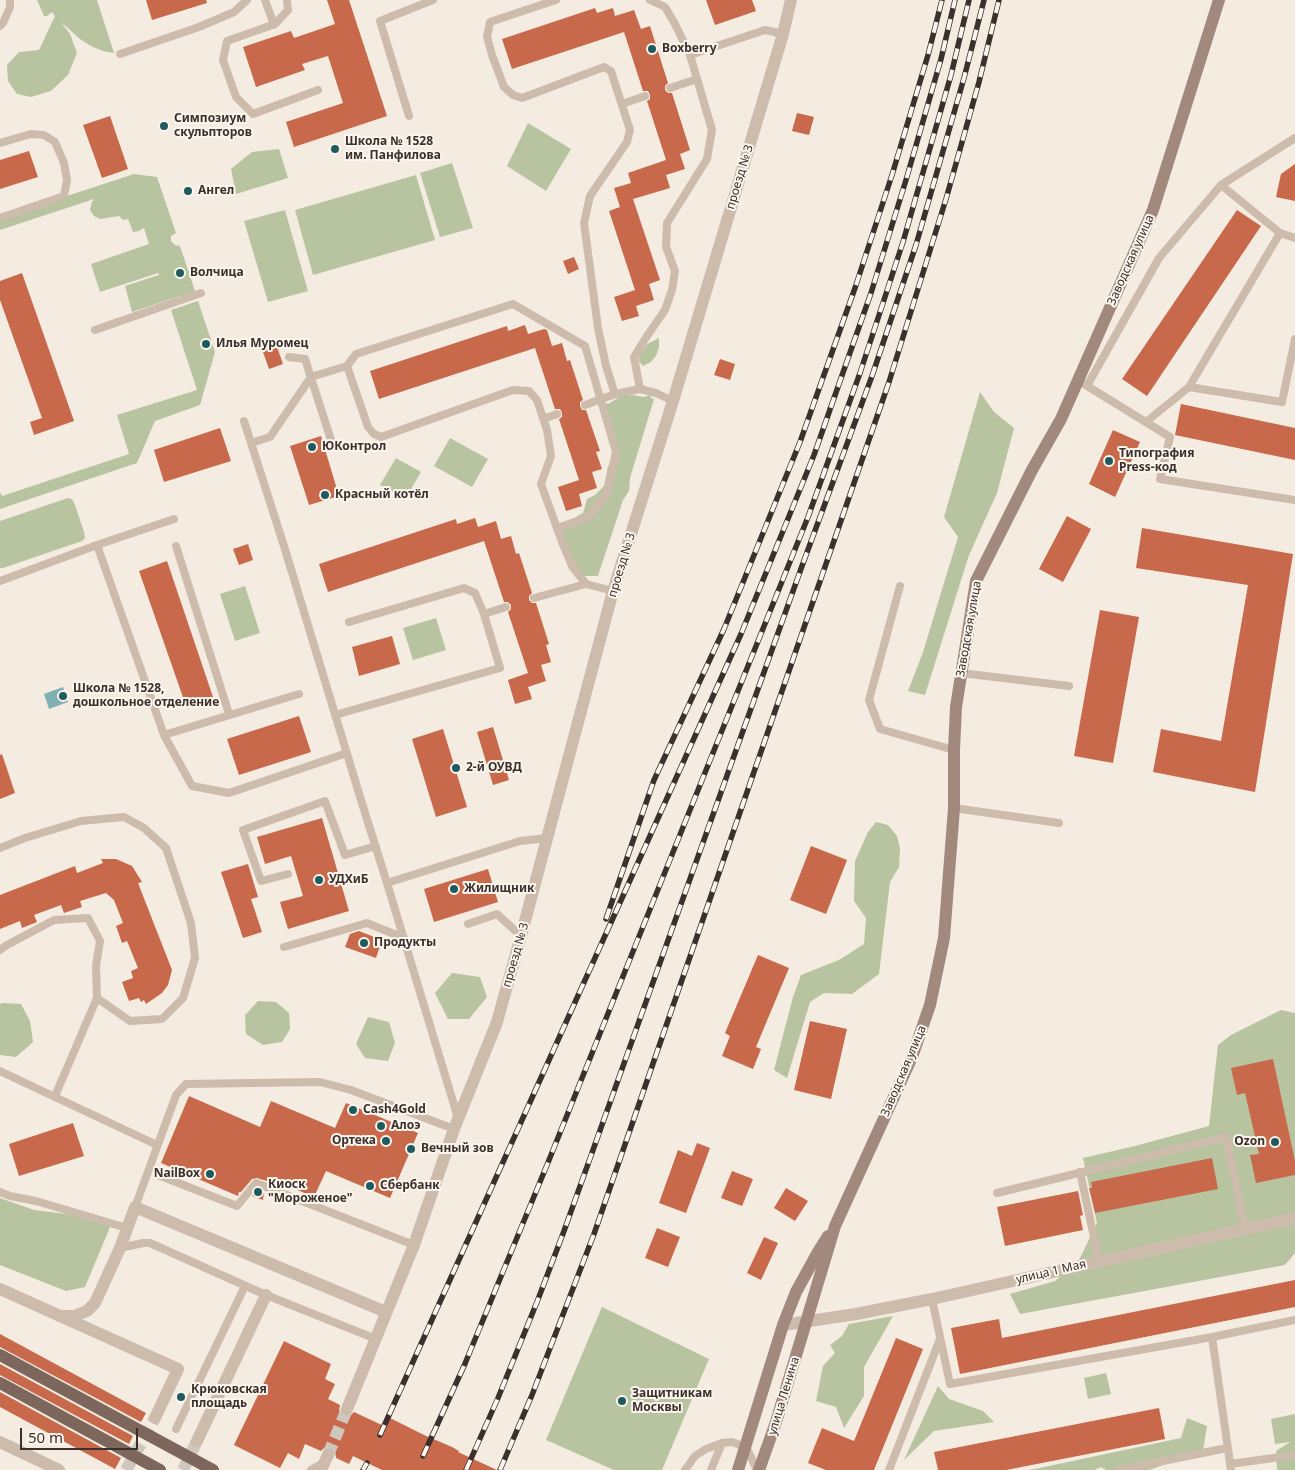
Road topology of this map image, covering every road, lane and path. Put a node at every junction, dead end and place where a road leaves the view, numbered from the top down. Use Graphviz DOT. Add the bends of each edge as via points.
graph roads {
  1 [pos="10,0"];
  2 [pos="247,0"];
  3 [pos="265,0"];
  4 [pos="287,0"];
  5 [pos="433,0"];
  6 [pos="650,0"];
  7 [pos="791,0"];
  8 [pos="1219,0"];
  9 [pos="550,1"];
  10 [pos="274,25"];
  11 [pos="0,26"];
  12 [pos="783,34"];
  13 [pos="120,54"];
  14 [pos="690,55"];
  15 [pos="697,79"];
  16 [pos="670,88"];
  17 [pos="318,90"];
  18 [pos="645,96"];
  19 [pos="622,104"];
  20 [pos="409,116"];
  21 [pos="1295,138"];
  22 [pos="0,143"];
  23 [pos="1221,185"];
  24 [pos="0,218"];
  25 [pos="1280,233"];
  26 [pos="1295,238"];
  27 [pos="201,293"];
  28 [pos="94,330"];
  29 [pos="1295,339"];
  30 [pos="289,357"];
  31 [pos="348,366"];
  32 [pos="311,377"];
  33 [pos="1082,383"];
  34 [pos="1189,387"];
  35 [pos="640,389"];
  36 [pos="615,394"];
  37 [pos="600,399"];
  38 [pos="673,400"];
  39 [pos="585,405"];
  40 [pos="557,414"];
  41 [pos="543,418"];
  42 [pos="244,422"];
  43 [pos="1146,422"];
  44 [pos="332,440"];
  45 [pos="251,443"];
  46 [pos="1295,500"];
  47 [pos="174,520"];
  48 [pos="557,528"];
  49 [pos="97,545"];
  50 [pos="176,546"];
  51 [pos="0,581"];
  52 [pos="586,584"];
  53 [pos="900,586"];
  54 [pos="613,591"];
  55 [pos="534,598"];
  56 [pos="506,607"];
  57 [pos="484,614"];
  58 [pos="350,622"];
  59 [pos="961,673"];
  60 [pos="1069,686"];
  61 [pos="299,694"];
  62 [pos="229,714"];
  63 [pos="335,715"];
  64 [pos="164,734"];
  65 [pos="954,750"];
  66 [pos="347,753"];
  67 [pos="954,808"];
  68 [pos="1059,823"];
  69 [pos="547,838"];
  70 [pos="376,846"];
  71 [pos="0,848"];
  72 [pos="288,874"];
  73 [pos="387,883"];
  74 [pos="468,924"];
  75 [pos="521,936"];
  76 [pos="404,938"];
  77 [pos="284,947"];
  78 [pos="0,950"];
  79 [pos="97,998"];
  80 [pos="0,1071"];
  81 [pos="55,1096"];
  82 [pos="456,1124"];
  83 [pos="158,1145"];
  84 [pos="1080,1172"];
  85 [pos="158,1175"];
  86 [pos="0,1192"];
  87 [pos="997,1193"];
  88 [pos="135,1207"];
  89 [pos="1295,1218"];
  90 [pos="835,1226"];
  91 [pos="127,1228"];
  92 [pos="1245,1229"];
  93 [pos="414,1245"];
  94 [pos="120,1248"];
  95 [pos="1099,1261"];
  96 [pos="245,1286"];
  97 [pos="0,1289"];
  98 [pos="266,1295"];
  99 [pos="932,1299"];
  100 [pos="386,1312"];
  101 [pos="59,1316"];
  102 [pos="1295,1320"];
  103 [pos="807,1321"];
  104 [pos="783,1325"];
  105 [pos="1212,1337"];
  106 [pos="376,1339"];
  107 [pos="940,1339"];
  108 [pos="0,1356"];
  109 [pos="0,1383"];
  110 [pos="347,1409"];
  111 [pos="155,1418"];
  112 [pos="176,1429"];
  113 [pos="197,1441"];
  114 [pos="0,1442"];
  115 [pos="722,1443"];
  116 [pos="746,1447"];
  117 [pos="1227,1448"];
  118 [pos="1295,1455"];
  119 [pos="325,1462"];
  120 [pos="1231,1467"];
  121 [pos="59,1470"];
  122 [pos="160,1470"];
  123 [pos="213,1470"];
  124 [pos="311,1470"];
  125 [pos="685,1470"];
  126 [pos="712,1470"];
  127 [pos="738,1470"];
  128 [pos="758,1470"];
  129 [pos="888,1470"];
  130 [pos="1119,1470"];
  1 -- 11 [label="lane" via="10,7"];
  2 -- 13 [label="lane" via="234,12 199,27"];
  3 -- 10 [label="lane"];
  4 -- 10 [label="lane" via="288,10"];
  5 -- 20 [label="lane" via="380,21"];
  6 -- 14 [label="lane" via="665,7"];
  7 -- 12 [label="street, проезд № 3"];
  8 -- 33 [label="main road, Заводская улица" via="1153,210"];
  9 -- 19 [label="lane" via="490,22 487,37 504,87 522,98 604,67 611,71"];
  10 -- 17 [label="lane" via="227,41 223,60 236,96 253,114"];
  12 -- 14 [label="lane" via="765,30"];
  12 -- 38 [label="street, проезд № 3"];
  14 -- 15 [label="lane"];
  15 -- 16 [label="lane"];
  15 -- 35 [label="lane" via="712,130 707,159 667,223 666,247 675,271 672,290 664,310 634,357"];
  18 -- 19 [label="lane"];
  19 -- 36 [label="lane" via="630,130 627,142 590,196 584,223 598,328"];
  21 -- 23 [label="lane"];
  22 -- 24 [label="lane" via="31,134 44,135 55,142 67,180 64,196"];
  23 -- 25 [label="lane"];
  23 -- 33 [label="lane" via="1159,258"];
  25 -- 26 [label="lane"];
  25 -- 34 [label="lane"];
  27 -- 28 [label="lane"];
  29 -- 34 [label="lane" via="1282,402"];
  30 -- 32 [label="lane" via="306,358"];
  31 -- 32 [label="lane"];
  31 -- 37 [label="lane" via="356,354 513,304 585,346"];
  31 -- 41 [label="lane" via="368,427 381,437 513,390 529,390 537,400"];
  32 -- 44 [label="lane"];
  32 -- 45 [label="lane" via="270,437"];
  33 -- 43 [label="lane"];
  33 -- 59 [label="main road, Заводская улица" via="976,581"];
  34 -- 43 [label="lane"];
  35 -- 36 [label="lane"];
  35 -- 38 [label="lane"];
  36 -- 37 [label="lane"];
  37 -- 39 [label="lane"];
  37 -- 48 [label="lane" via="616,452 607,493 589,516"];
  38 -- 54 [label="street, проезд № 3"];
  40 -- 41 [label="lane"];
  41 -- 48 [label="lane" via="550,456 541,484"];
  42 -- 45 [label="lane"];
  43 -- 46 [label="lane" via="1170,437 1160,479"];
  45 -- 63 [label="lane"];
  47 -- 49 [label="lane"];
  48 -- 52 [label="lane" via="572,566"];
  49 -- 51 [label="lane"];
  49 -- 64 [label="lane"];
  50 -- 62 [label="lane"];
  52 -- 54 [label="lane"];
  52 -- 55 [label="lane"];
  53 -- 65 [label="lane" via="868,700 880,729"];
  54 -- 69 [label="street, проезд № 3"];
  56 -- 57 [label="lane"];
  57 -- 58 [label="lane" via="476,593 464,588"];
  57 -- 63 [label="lane" via="500,668"];
  59 -- 60 [label="lane"];
  59 -- 65 [label="main road, Заводская улица"];
  61 -- 62 [label="lane"];
  62 -- 64 [label="lane"];
  63 -- 66 [label="lane"];
  64 -- 66 [label="lane" via="192,786 229,793"];
  65 -- 67 [label="main road, Заводская улица"];
  66 -- 70 [label="lane"];
  67 -- 68 [label="lane"];
  67 -- 90 [label="main road, Заводская улица" via="944,938 930,1005 912,1057"];
  69 -- 73 [label="lane" via="520,841"];
  69 -- 75 [label="street, проезд № 3"];
  70 -- 72 [label="lane" via="345,855 325,801 243,830 261,881"];
  70 -- 73 [label="lane"];
  71 -- 79 [label="lane" via="81,822 124,817 144,828 166,848 191,923 195,958 183,998 162,1019 130,1021"];
  73 -- 76 [label="lane"];
  74 -- 75 [label="lane" via="497,914"];
  75 -- 82 [label="street, проезд № 3" via="497,1022"];
  76 -- 77 [label="lane" via="367,922"];
  76 -- 82 [label="lane"];
  78 -- 79 [label="lane" via="54,920 88,918 100,941 96,966"];
  79 -- 81 [label="lane"];
  80 -- 81 [label="lane"];
  81 -- 83 [label="lane"];
  82 -- 83 [label="lane" via="320,1082 186,1084 176,1095"];
  82 -- 93 [label="street, проезд № 3"];
  83 -- 88 [label="lane"];
  84 -- 87 [label="lane"];
  84 -- 92 [label="lane" via="1226,1138"];
  84 -- 95 [label="lane"];
  85 -- 93 [label="lane" via="237,1206 256,1183"];
  86 -- 91 [label="lane"];
  88 -- 91 [label="street"];
  88 -- 100 [label="street"];
  89 -- 92 [label="street, улица 1 Мая"];
  90 -- 103 [label="main road, Заводская улица"];
  90 -- 104 [label="main road, Заводская улица" via="796,1292"];
  91 -- 94 [label="street"];
  92 -- 95 [label="street, улица 1 Мая"];
  93 -- 100 [label="street, проезд № 3"];
  94 -- 96 [label="lane" via="150,1243"];
  94 -- 101 [label="street" via="95,1303 87,1311 74,1316"];
  95 -- 99 [label="street, улица 1 Мая"];
  96 -- 98 [label="lane"];
  96 -- 112 [label="lane"];
  97 -- 101 [label="street"];
  98 -- 106 [label="lane"];
  98 -- 113 [label="street"];
  99 -- 103 [label="street, улица 1 Мая"];
  99 -- 107 [label="lane"];
  100 -- 106 [label="street, проезд № 3"];
  101 -- 111 [label="street" via="178,1369"];
  102 -- 105 [label="lane"];
  103 -- 104 [label="street, улица 1 Мая"];
  103 -- 128 [label="main road, улица Ленина"];
  104 -- 116 [label="main road, улица Ленина"];
  105 -- 107 [label="lane" via="950,1384"];
  105 -- 117 [label="lane"];
  106 -- 110 [label="street, проезд № 3"];
  107 -- 129 [label="lane"];
  108 -- 123 [label="main road, bridge"];
  109 -- 122 [label="main road, bridge"];
  114 -- 121 [label="street"];
  115 -- 116 [label="lane" via="732,1442"];
  115 -- 125 [label="lane" via="695,1456"];
  115 -- 126 [label="lane"];
  116 -- 127 [label="main road, улица Ленина"];
  116 -- 128 [label="lane"];
  117 -- 120 [label="lane"];
  117 -- 130 [label="lane"];
  118 -- 120 [label="lane"];
  119 -- 124 [label="lane"];
}
